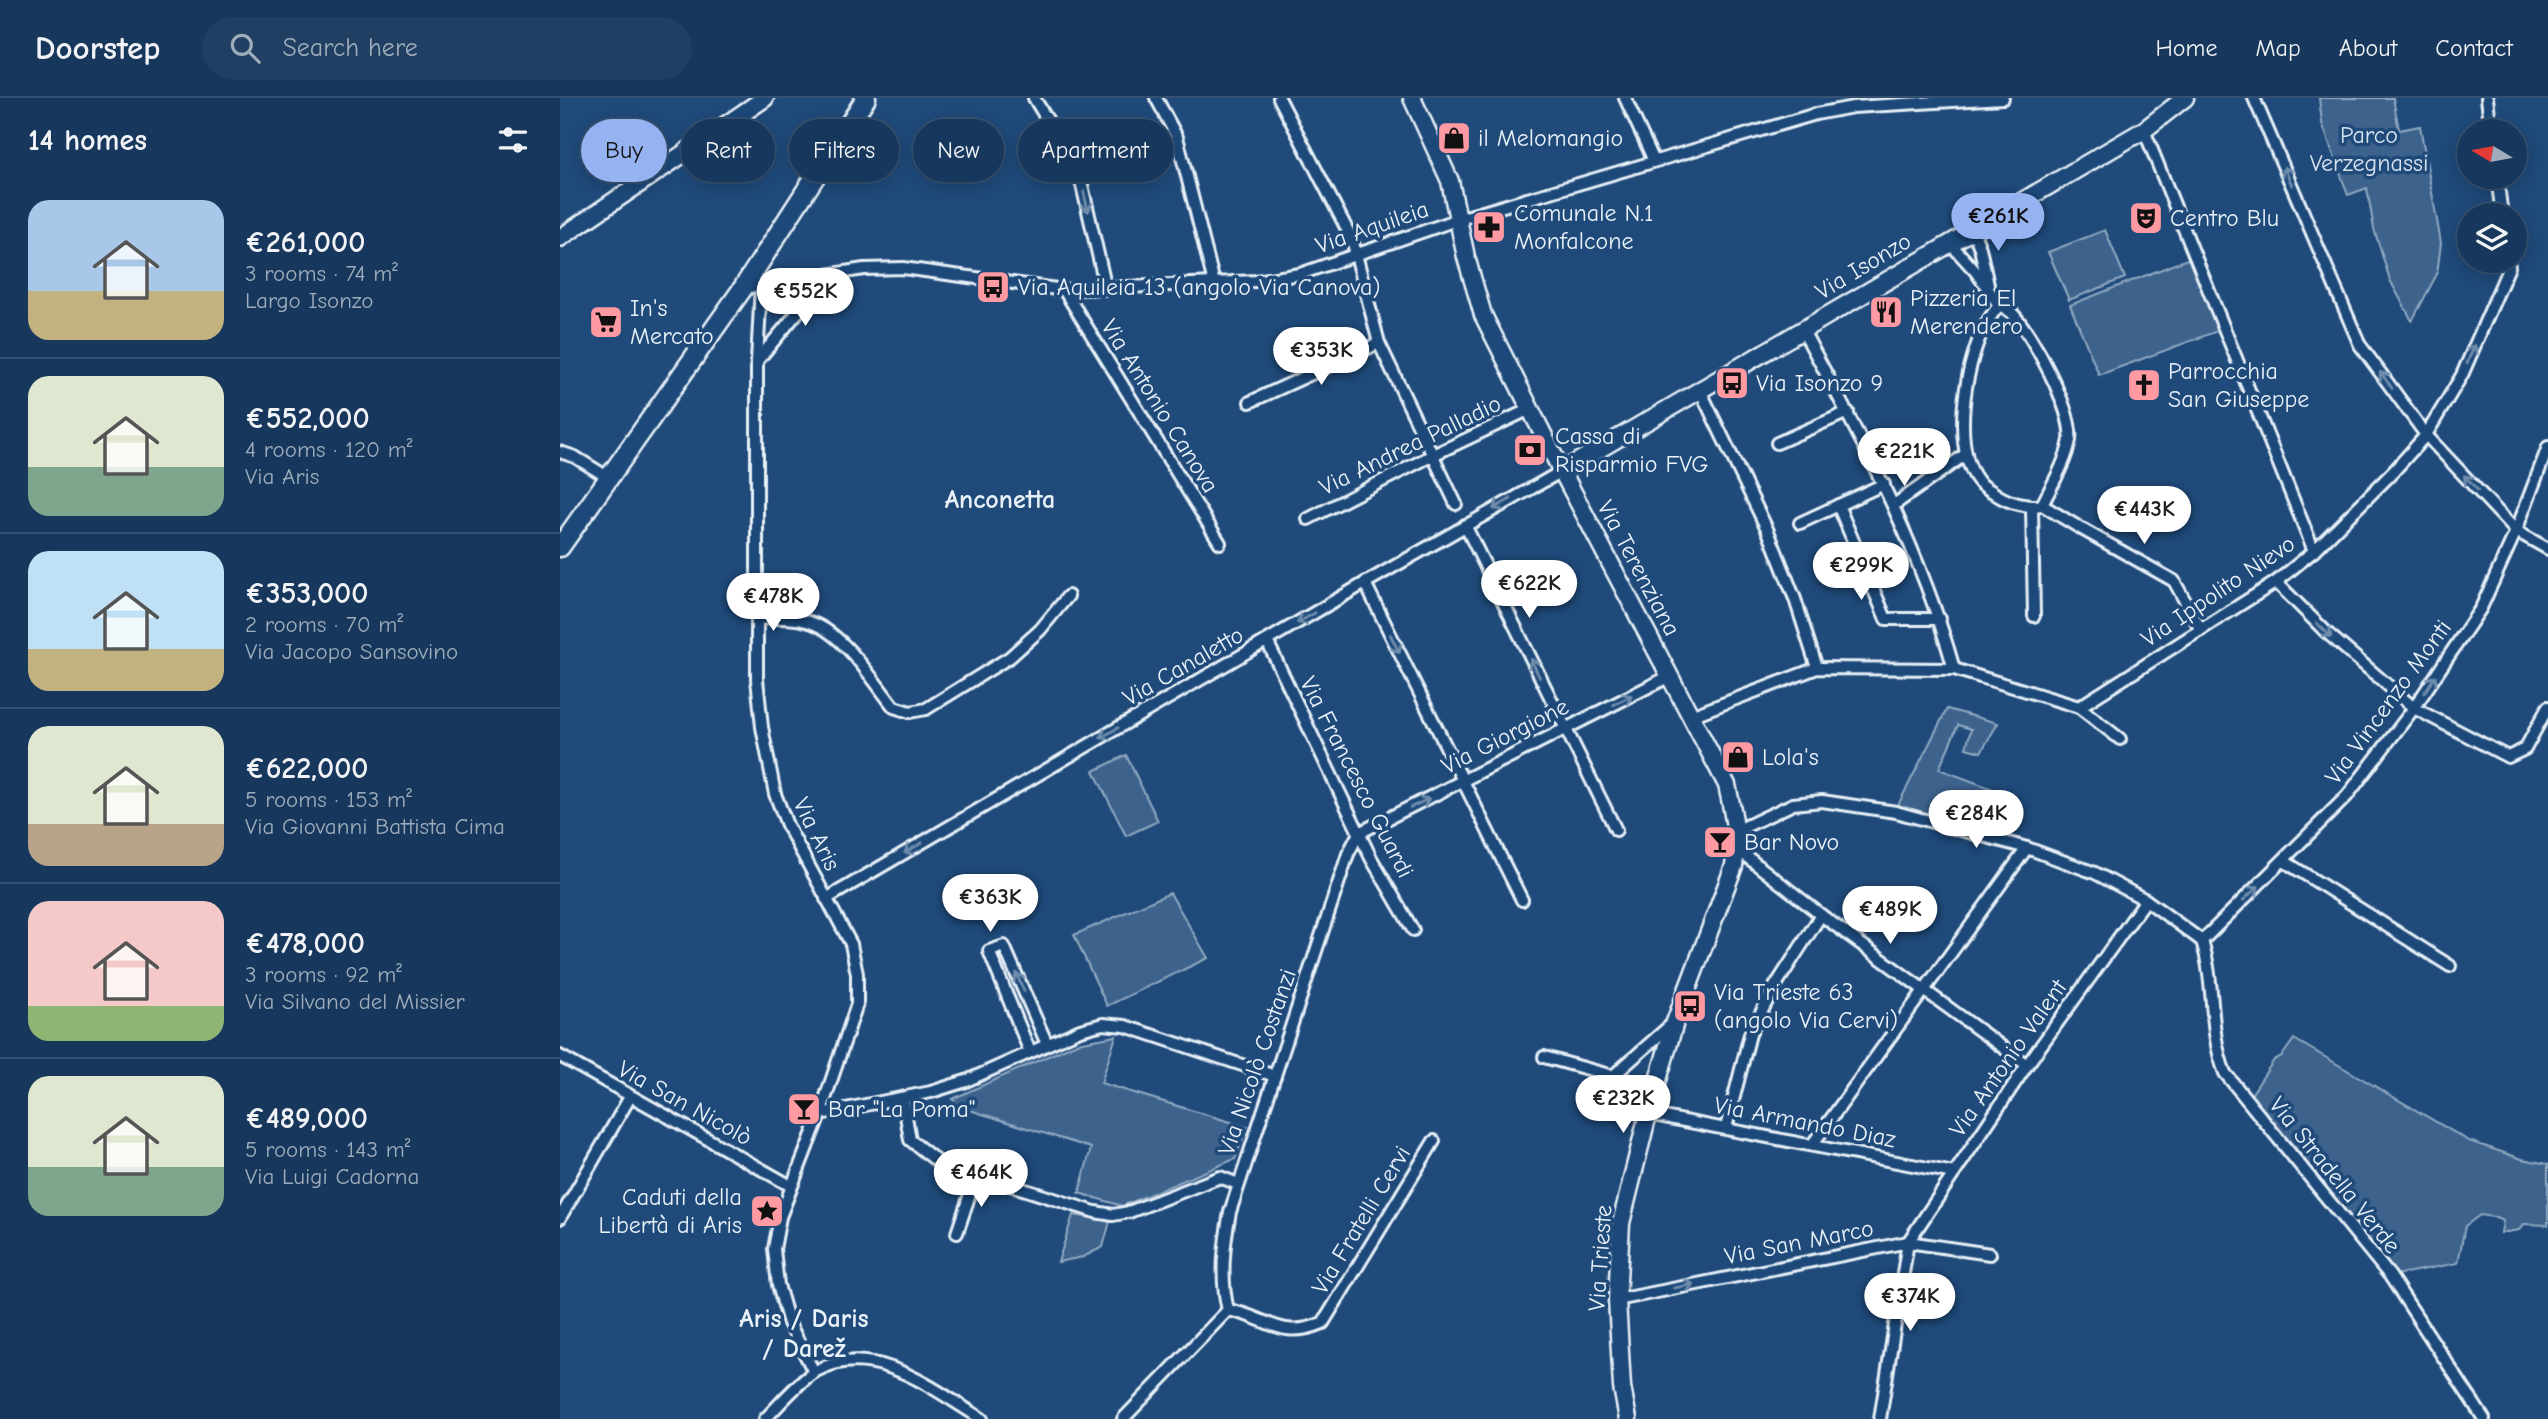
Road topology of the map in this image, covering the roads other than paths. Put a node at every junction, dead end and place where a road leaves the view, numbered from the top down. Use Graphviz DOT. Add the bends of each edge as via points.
graph roads {
  1 [pos="765,98"];
  2 [pos="866,98"];
  3 [pos="1034,98"];
  4 [pos="1156,98"];
  5 [pos="1279,98"];
  6 [pos="1412,98"];
  7 [pos="1625,98"];
  8 [pos="2000,98"];
  9 [pos="2185,98"];
  10 [pos="2254,98"];
  11 [pos="2487,98"];
  12 [pos="1889,101"];
  13 [pos="2490,119"];
  14 [pos="2144,130"];
  15 [pos="1654,161"];
  16 [pos="1459,219"];
  17 [pos="1972,228"];
  18 [pos="560,238"];
  19 [pos="1948,242"];
  20 [pos="1357,254"];
  21 [pos="2506,273"];
  22 [pos="828,275"];
  23 [pos="1214,283"];
  24 [pos="761,286"];
  25 [pos="743,288"];
  26 [pos="1989,288"];
  27 [pos="1106,289"];
  28 [pos="1064,290"];
  29 [pos="1999,304"];
  30 [pos="1802,329"];
  31 [pos="1379,343"];
  32 [pos="757,360"];
  33 [pos="1700,390"];
  34 [pos="1250,402"];
  35 [pos="1530,409"];
  36 [pos="1848,412"];
  37 [pos="2426,435"];
  38 [pos="1777,443"];
  39 [pos="2548,447"];
  40 [pos="560,452"];
  41 [pos="1966,454"];
  42 [pos="1433,455"];
  43 [pos="1562,471"];
  44 [pos="608,478"];
  45 [pos="1884,484"];
  46 [pos="1456,504"];
  47 [pos="1838,505"];
  48 [pos="1894,506"];
  49 [pos="2037,506"];
  50 [pos="1308,519"];
  51 [pos="1800,523"];
  52 [pos="1465,525"];
  53 [pos="2516,531"];
  54 [pos="1220,543"];
  55 [pos="560,547"];
  56 [pos="2548,549"];
  57 [pos="2314,551"];
  58 [pos="2276,582"];
  59 [pos="1365,583"];
  60 [pos="1068,596"];
  61 [pos="2034,616"];
  62 [pos="757,619"];
  63 [pos="1940,619"];
  64 [pos="2201,631"];
  65 [pos="1267,641"];
  66 [pos="1817,668"];
  67 [pos="1954,669"];
  68 [pos="1670,676"];
  69 [pos="2079,706"];
  70 [pos="2414,708"];
  71 [pos="2548,708"];
  72 [pos="1691,716"];
  73 [pos="1565,729"];
  74 [pos="2120,740"];
  75 [pos="1462,782"];
  76 [pos="1616,830"];
  77 [pos="1736,831"];
  78 [pos="1359,833"];
  79 [pos="2027,848"];
  80 [pos="1737,849"];
  81 [pos="2284,861"];
  82 [pos="1734,866"];
  83 [pos="826,899"];
  84 [pos="1522,900"];
  85 [pos="2146,900"];
  86 [pos="1821,915"];
  87 [pos="1413,930"];
  88 [pos="2202,941"];
  89 [pos="2450,966"];
  90 [pos="1924,990"];
  91 [pos="1675,1022"];
  92 [pos="1047,1044"];
  93 [pos="1030,1052"];
  94 [pos="560,1056"];
  95 [pos="1544,1057"];
  96 [pos="2027,1065"];
  97 [pos="1275,1076"];
  98 [pos="630,1097"];
  99 [pos="903,1098"];
  100 [pos="820,1114"];
  101 [pos="1648,1114"];
  102 [pos="1726,1128"];
  103 [pos="1434,1141"];
  104 [pos="1812,1145"];
  105 [pos="1954,1172"];
  106 [pos="976,1176"];
  107 [pos="1238,1184"];
  108 [pos="791,1186"];
  109 [pos="560,1219"];
  110 [pos="957,1233"];
  111 [pos="1908,1242"];
  112 [pos="1990,1254"];
  113 [pos="1617,1300"];
  114 [pos="1228,1310"];
  115 [pos="814,1372"];
  116 [pos="765,1419"];
  117 [pos="982,1419"];
  118 [pos="1123,1419"];
  119 [pos="1628,1419"];
  120 [pos="1880,1419"];
  121 [pos="2484,1419"];
  1 -- 18 [label="street"];
  2 -- 25 [label="main road"];
  3 -- 27 [label="street, one-way" via="1079,172"];
  4 -- 23 [label="street" via="1177,137"];
  5 -- 20 [label="street"];
  6 -- 16 [label="street, Via Terenziana" via="1446,169"];
  7 -- 15 [label="street"];
  8 -- 12 [label="street, Via Aquileia"];
  9 -- 14 [label="street, Via Isonzo"];
  37 -- 10 [label="street, one-way" via="2360,345"];
  11 -- 13 [label="street"];
  12 -- 15 [label="street, Via Aquileia" via="1816,114"];
  14 -- 17 [label="street, Via Isonzo"];
  14 -- 57 [label="street"];
  15 -- 16 [label="street, Via Aquileia"];
  16 -- 20 [label="street, Via Aquileia"];
  16 -- 35 [label="street, Via Terenziana" via="1483,315"];
  17 -- 19 [label="street, Via Isonzo"];
  17 -- 26 [label="street"];
  19 -- 26 [label="street"];
  19 -- 30 [label="street, Via Isonzo"];
  20 -- 23 [label="street, Via Aquileia" via="1300,274"];
  20 -- 31 [label="street"];
  37 -- 21 [label="street, Via Ippolito Nievo, one-way" via="2462,375"];
  22 -- 24 [label="street, Via Aquileia"];
  22 -- 28 [label="street, Via Aquileia" via="903,268"];
  22 -- 32 [label="street"];
  23 -- 27 [label="street, Via Aquileia"];
  24 -- 25 [label="street, Via Aquileia"];
  24 -- 32 [label="street, Via Aris"];
  25 -- 44 [label="main road"];
  26 -- 29 [label="street"];
  27 -- 28 [label="street, Via Aquileia"];
  28 -- 54 [label="street, Via Antonio Canova"];
  29 -- 41 [label="street" via="1982,331 1962,405"];
  29 -- 49 [label="street" via="2012,312 2029,337 2068,417 2070,439"];
  30 -- 33 [label="street, Via Isonzo"];
  30 -- 36 [label="street"];
  31 -- 34 [label="street"];
  31 -- 42 [label="street"];
  32 -- 62 [label="street, Via Aris"];
  33 -- 43 [label="street, Via Isonzo"];
  33 -- 66 [label="street" via="1768,531"];
  35 -- 42 [label="street, Via Andrea Palladio"];
  35 -- 43 [label="street, Via Terenziana"];
  36 -- 38 [label="street"];
  36 -- 45 [label="street"];
  53 -- 37 [label="street, one-way"];
  37 -- 57 [label="street, Via Ippolito Nievo"];
  39 -- 53 [label="street, Via Vincenzo Monti"];
  40 -- 44 [label="street"];
  41 -- 48 [label="street"];
  41 -- 49 [label="street" via="1979,482 2001,498"];
  42 -- 46 [label="street"];
  42 -- 50 [label="street, Via Andrea Palladio"];
  43 -- 52 [label="street, Via Canaletto, one-way"];
  43 -- 68 [label="street, Via Terenziana"];
  44 -- 55 [label="main road"];
  45 -- 47 [label="street"];
  45 -- 48 [label="street"];
  47 -- 51 [label="street"];
  47 -- 63 [label="street" via="1886,619"];
  48 -- 63 [label="street"];
  49 -- 61 [label="street"];
  49 -- 64 [label="street" via="2174,581"];
  52 -- 59 [label="street, Via Canaletto"];
  73 -- 52 [label="street, one-way"];
  53 -- 56 [label="street"];
  70 -- 53 [label="street, Via Vincenzo Monti, one-way" via="2481,608"];
  57 -- 58 [label="street, Via Ippolito Nievo"];
  58 -- 64 [label="street, Via Ippolito Nievo"];
  58 -- 70 [label="street, one-way"];
  59 -- 65 [label="street, Via Canaletto, one-way"];
  59 -- 75 [label="street, one-way"];
  60 -- 62 [label="street" via="1010,657 926,709 910,712 894,707 829,629 807,621"];
  62 -- 83 [label="street, Via Aris" via="757,679 775,794"];
  63 -- 67 [label="street"];
  64 -- 69 [label="street, Via Ippolito Nievo"];
  65 -- 78 [label="street, Via Francesco Guardi"];
  65 -- 83 [label="street, Via Canaletto, one-way"];
  66 -- 67 [label="street"];
  66 -- 72 [label="street"];
  67 -- 69 [label="street"];
  68 -- 72 [label="street, Via Terenziana"];
  73 -- 68 [label="street, Via Giorgione, one-way"];
  69 -- 74 [label="street"];
  70 -- 71 [label="street" via="2508,757 2525,750"];
  70 -- 81 [label="street, Via Vincenzo Monti" via="2347,796"];
  72 -- 77 [label="street, Via Terenziana" via="1727,785"];
  73 -- 75 [label="street, Via Giorgione"];
  73 -- 76 [label="street"];
  78 -- 75 [label="street, Via Giorgione, one-way"];
  75 -- 84 [label="street"];
  77 -- 79 [label="street" via="1793,804 1822,801 1896,812"];
  77 -- 80 [label="street, Via Terenziana"];
  78 -- 87 [label="street, Via Francesco Guardi"];
  78 -- 97 [label="street, Via Nicolò Costanzi" via="1348,854"];
  79 -- 85 [label="street" via="2095,873"];
  79 -- 90 [label="street"];
  80 -- 82 [label="street, Via Terenziana"];
  80 -- 86 [label="street"];
  88 -- 81 [label="street, Via Vincenzo Monti, one-way"];
  81 -- 89 [label="street"];
  82 -- 91 [label="street, Via Trieste"];
  83 -- 100 [label="street, Via Aris" via="850,944 857,1004"];
  85 -- 88 [label="street"];
  85 -- 96 [label="street, Via Antonio Valent"];
  86 -- 90 [label="street"];
  86 -- 102 [label="street" via="1750,1034"];
  88 -- 121 [label="street, Via Stradella Verde" via="2209,965 2216,1051 2225,1073 2390,1276"];
  90 -- 96 [label="street"];
  90 -- 104 [label="street"];
  91 -- 95 [label="street" via="1613,1076"];
  91 -- 101 [label="street, Via Trieste"];
  92 -- 93 [label="street"];
  92 -- 93 [label="street, one-way" via="1004,946 989,951"];
  92 -- 97 [label="street" via="1103,1024 1125,1026"];
  93 -- 99 [label="street" via="965,1081"];
  94 -- 98 [label="street, Via San Nicolò"];
  96 -- 105 [label="street, Via Antonio Valent"];
  97 -- 107 [label="street, Via Nicolò Costanzi"];
  98 -- 108 [label="street, Via San Nicolò"];
  98 -- 109 [label="street"];
  99 -- 100 [label="street"];
  99 -- 106 [label="street" via="910,1140 938,1162"];
  100 -- 108 [label="street, Via Aris"];
  101 -- 102 [label="street, Via Armando Diaz"];
  101 -- 113 [label="street, Via Trieste" via="1621,1223"];
  102 -- 104 [label="street, Via Armando Diaz"];
  103 -- 114 [label="street, Via Fratelli Cervi" via="1323,1323 1305,1331 1287,1330"];
  104 -- 105 [label="street, Via Armando Diaz"];
  105 -- 111 [label="street, Via Antonio Valent"];
  106 -- 107 [label="street" via="1113,1215 1220,1177"];
  106 -- 110 [label="street"];
  107 -- 114 [label="street, Via Nicolò Costanzi" via="1225,1239"];
  108 -- 115 [label="street, Via Aris" via="774,1249 778,1285 789,1324"];
  111 -- 112 [label="street, Via San Marco"];
  113 -- 111 [label="street, Via San Marco, one-way"];
  111 -- 120 [label="street"];
  113 -- 119 [label="street, Via Trieste"];
  114 -- 118 [label="street"];
  115 -- 116 [label="street"];
  115 -- 117 [label="street" via="838,1362 872,1361 906,1374"];
}
